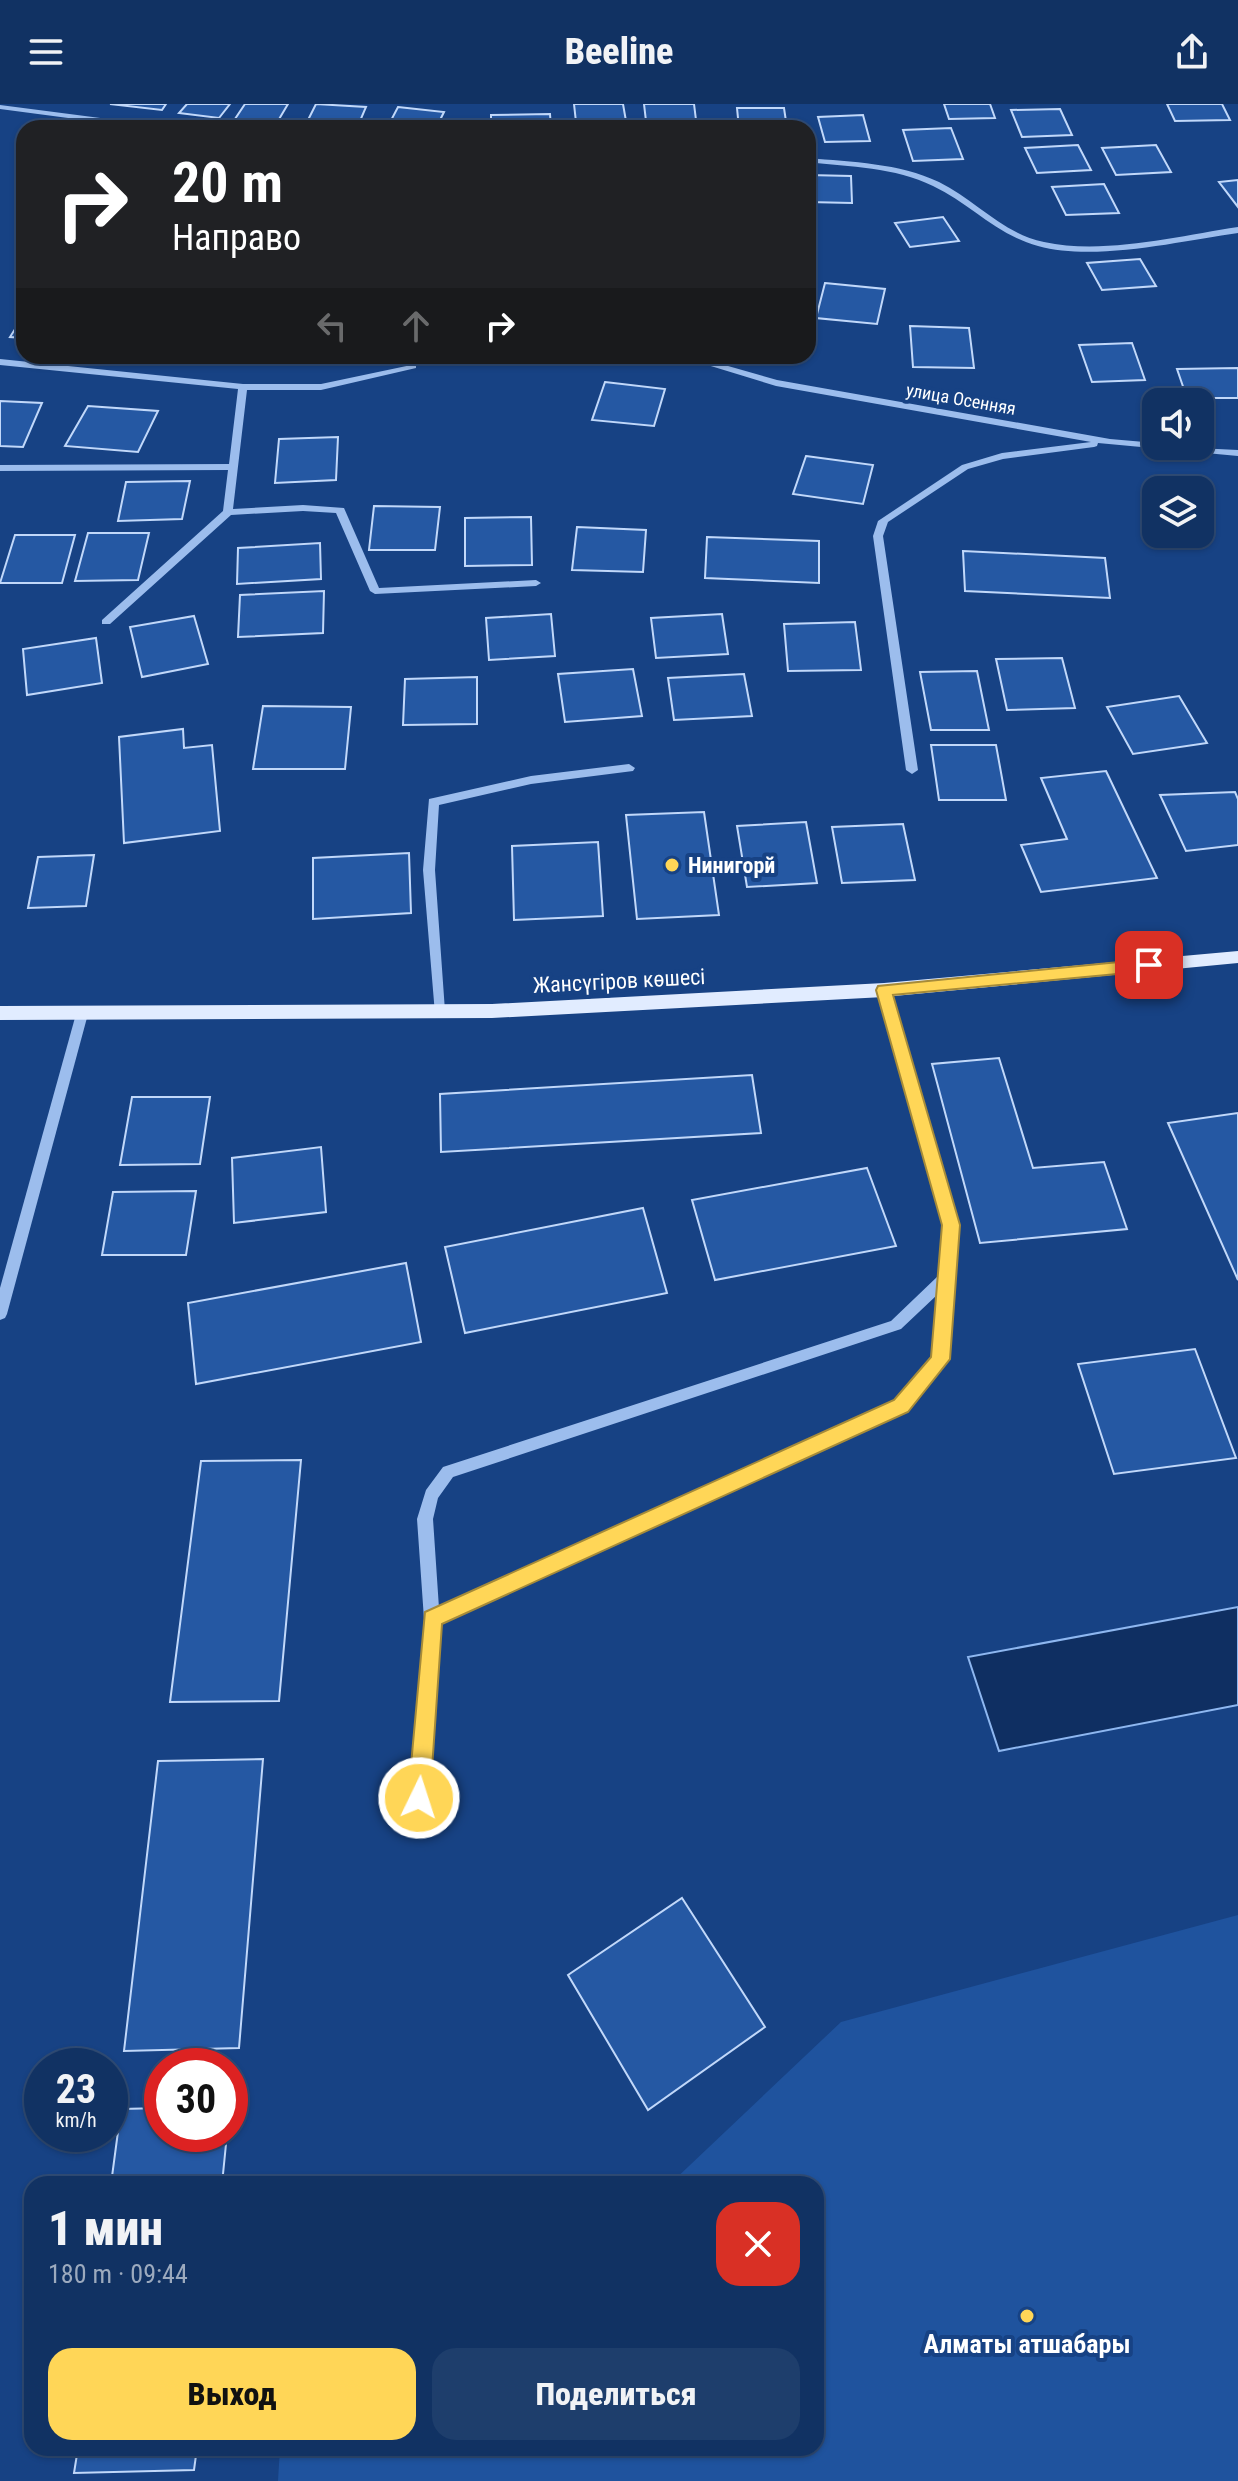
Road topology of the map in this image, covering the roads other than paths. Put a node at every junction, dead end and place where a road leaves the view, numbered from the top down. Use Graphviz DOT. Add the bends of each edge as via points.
graph roads {
  1 [pos="0,107"];
  2 [pos="100,120"];
  3 [pos="816,161"];
  4 [pos="1238,230"];
  5 [pos="19,364"];
  6 [pos="711,364"];
  7 [pos="413,366"];
  8 [pos="243,387"];
  9 [pos="1110,442"];
  10 [pos="1238,453"];
  11 [pos="233,467"];
  12 [pos="0,468"];
  13 [pos="228,512"];
  14 [pos="536,583"];
  15 [pos="106,622"];
  16 [pos="629,768"];
  17 [pos="912,770"];
  18 [pos="1238,957"];
  19 [pos="884,990"];
  20 [pos="439,1011"];
  21 [pos="0,1013"];
  22 [pos="82,1014"];
  23 [pos="945,1278"];
  24 [pos="0,1314"];
  25 [pos="432,1619"];
  26 [pos="419,1798"];
  1 -- 2 [label="street"];
  3 -- 4 [label="street" via="918,176 1020,238 1052,246 1087,248"];
  5 -- 8 [label="street"];
  6 -- 9 [label="street, улица Осенняя" via="776,383"];
  7 -- 8 [label="street" via="321,387"];
  8 -- 11 [label="street"];
  9 -- 10 [label="street, улица Осенняя"];
  9 -- 17 [label="street" via="1002,456 965,467 883,521 878,536"];
  11 -- 12 [label="street"];
  11 -- 13 [label="street"];
  13 -- 14 [label="street" via="340,510 375,591"];
  13 -- 15 [label="street"];
  16 -- 20 [label="street" via="531,780 433,802 429,870"];
  18 -- 19 [label="main road, Жансүгіров көшесі"];
  19 -- 20 [label="main road, Жансүгіров көшесі"];
  19 -- 23 [label="street" via="951,1225"];
  20 -- 22 [label="main road, Жансүгіров көшесі"];
  21 -- 22 [label="main road, Жансүгіров көшесі"];
  22 -- 24 [label="street"];
  23 -- 25 [label="street" via="940,1359 901,1406"];
  23 -- 25 [label="street" via="896,1325 448,1472 431,1495 425,1519"];
  25 -- 26 [label="street"];
}
